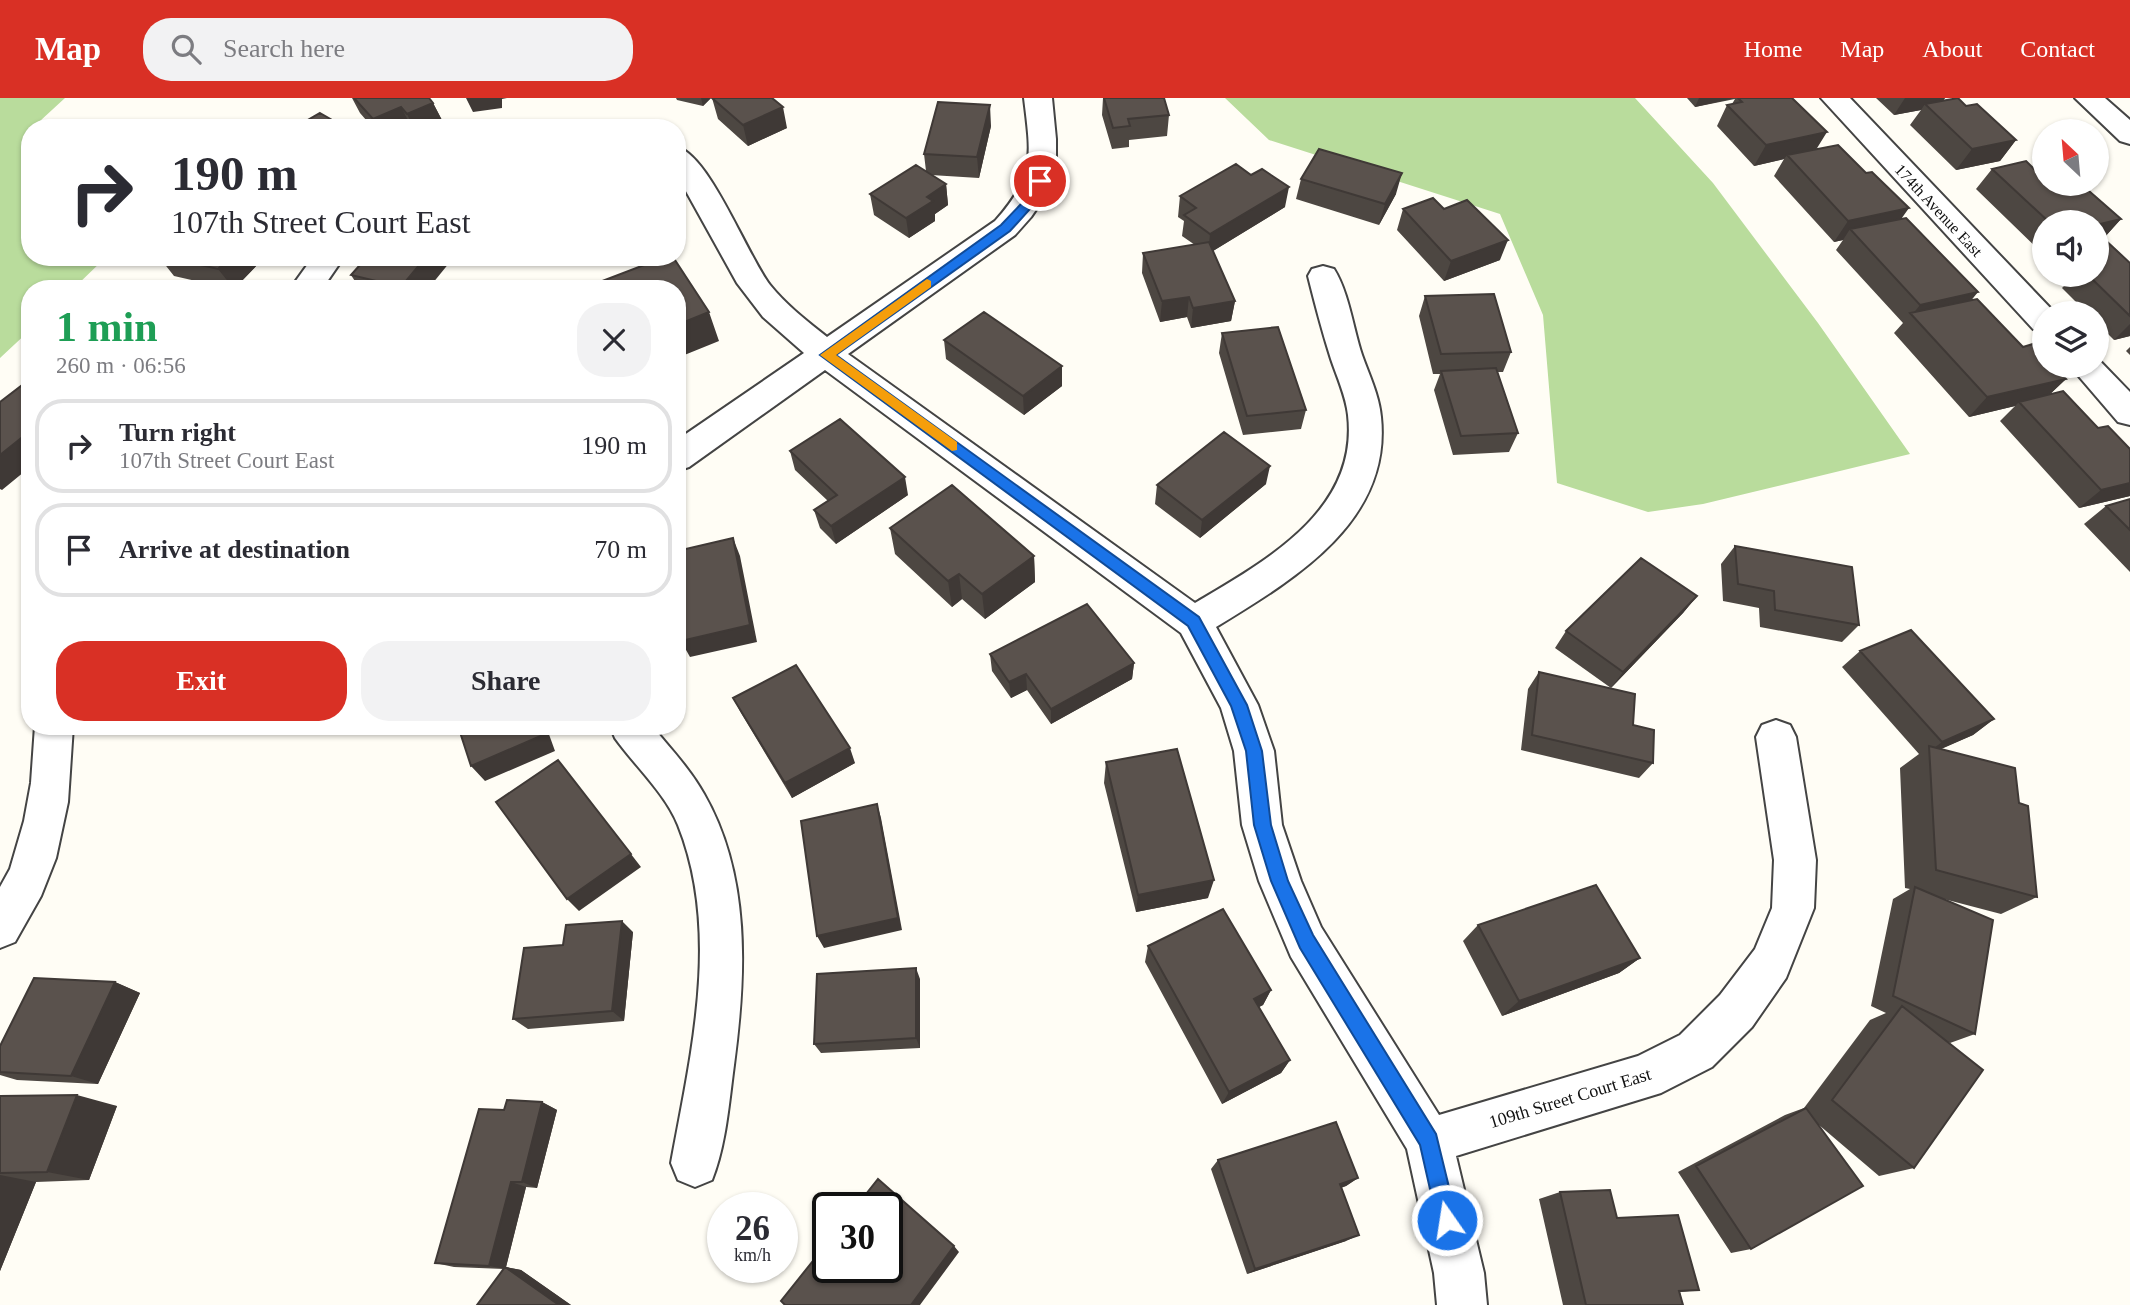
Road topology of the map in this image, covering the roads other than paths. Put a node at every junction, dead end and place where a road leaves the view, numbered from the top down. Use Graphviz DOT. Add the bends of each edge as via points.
graph roads {
  1 [pos="1038,98"];
  2 [pos="1835,98"];
  3 [pos="2089,98"];
  4 [pos="2130,135"];
  5 [pos="686,166"];
  6 [pos="1323,276"];
  7 [pos="2032,308"];
  8 [pos="827,355"];
  9 [pos="2097,378"];
  10 [pos="2130,413"];
  11 [pos="686,450"];
  12 [pos="1194,622"];
  13 [pos="54,735"];
  14 [pos="636,735"];
  15 [pos="1776,737"];
  16 [pos="0,928"];
  17 [pos="1429,1141"];
  18 [pos="695,1163"];
  19 [pos="1462,1305"];
  1 -- 8 [label="street" via="1045,152 1040,181 1026,206 1005,228"];
  2 -- 7 [label="street, 174th Avenue East"];
  3 -- 4 [label="street"];
  5 -- 8 [label="street" via="760,293"];
  6 -- 12 [label="street" via="1365,419 1359,475 1335,521 1314,542 1286,565"];
  8 -- 11 [label="street"];
  8 -- 12 [label="street"];
  9 -- 10 [label="street"];
  12 -- 17 [label="street" via="1239,705 1254,751 1262,825 1306,942"];
  13 -- 16 [label="street" via="47,807 29,875"];
  14 -- 18 [label="street" via="685,800 713,869 720,921 720,1002"];
  15 -- 17 [label="street, 109th Street Court East" via="1796,860 1793,908 1771,963 1735,1011 1696,1051 1645,1077"];
  17 -- 19 [label="street"];
}
